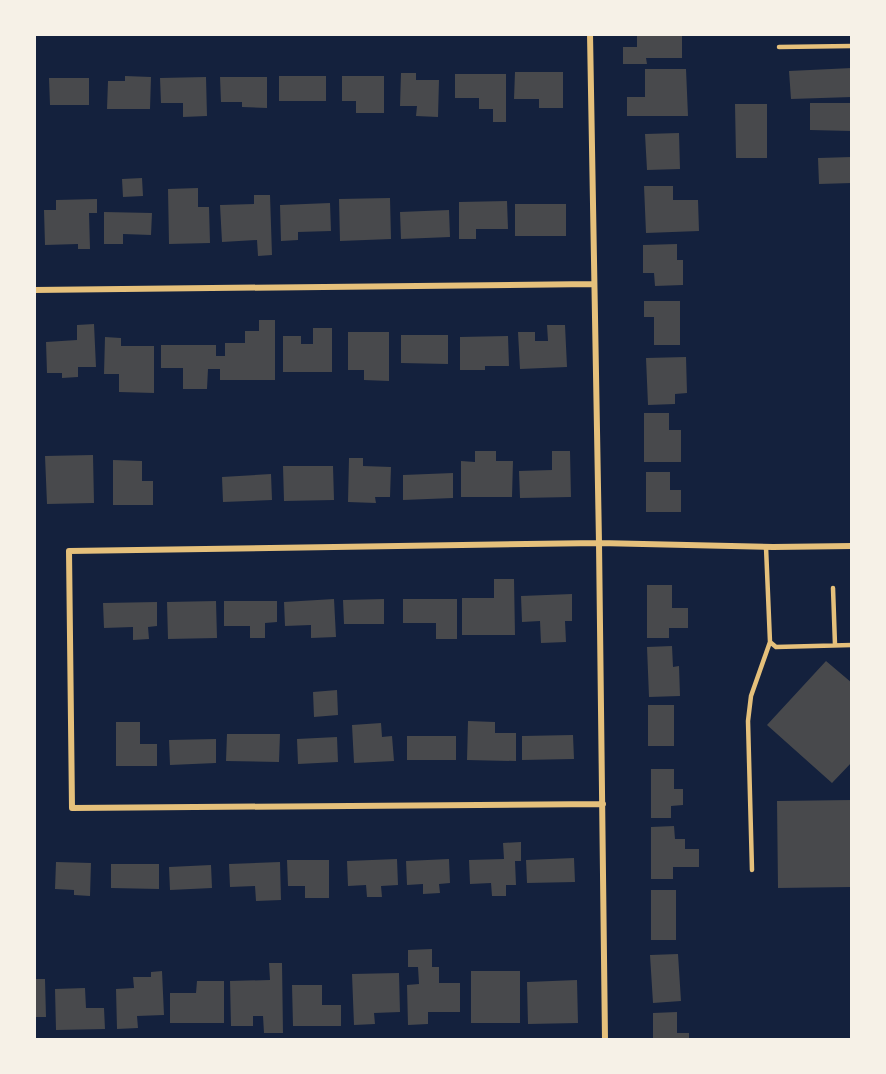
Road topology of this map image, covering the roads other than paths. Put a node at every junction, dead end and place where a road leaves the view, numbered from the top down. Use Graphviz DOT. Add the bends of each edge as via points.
graph roads {
  1 [pos="590,34"];
  2 [pos="852,46"];
  3 [pos="779,47"];
  4 [pos="593,284"];
  5 [pos="34,290"];
  6 [pos="599,543"];
  7 [pos="852,546"];
  8 [pos="766,547"];
  9 [pos="833,588"];
  10 [pos="770,642"];
  11 [pos="835,645"];
  12 [pos="852,645"];
  13 [pos="603,804"];
  14 [pos="752,870"];
  15 [pos="605,1040"];
  1 -- 4 [label="street"];
  2 -- 3 [label="lane"];
  4 -- 5 [label="street"];
  4 -- 6 [label="street"];
  6 -- 8 [label="street"];
  6 -- 13 [label="street"];
  6 -- 13 [label="street" via="69,551 72,808"];
  7 -- 8 [label="street"];
  8 -- 10 [label="lane"];
  9 -- 11 [label="lane"];
  10 -- 11 [label="lane" via="776,647"];
  10 -- 14 [label="lane" via="751,696 748,721"];
  11 -- 12 [label="lane"];
  13 -- 15 [label="street"];
}
